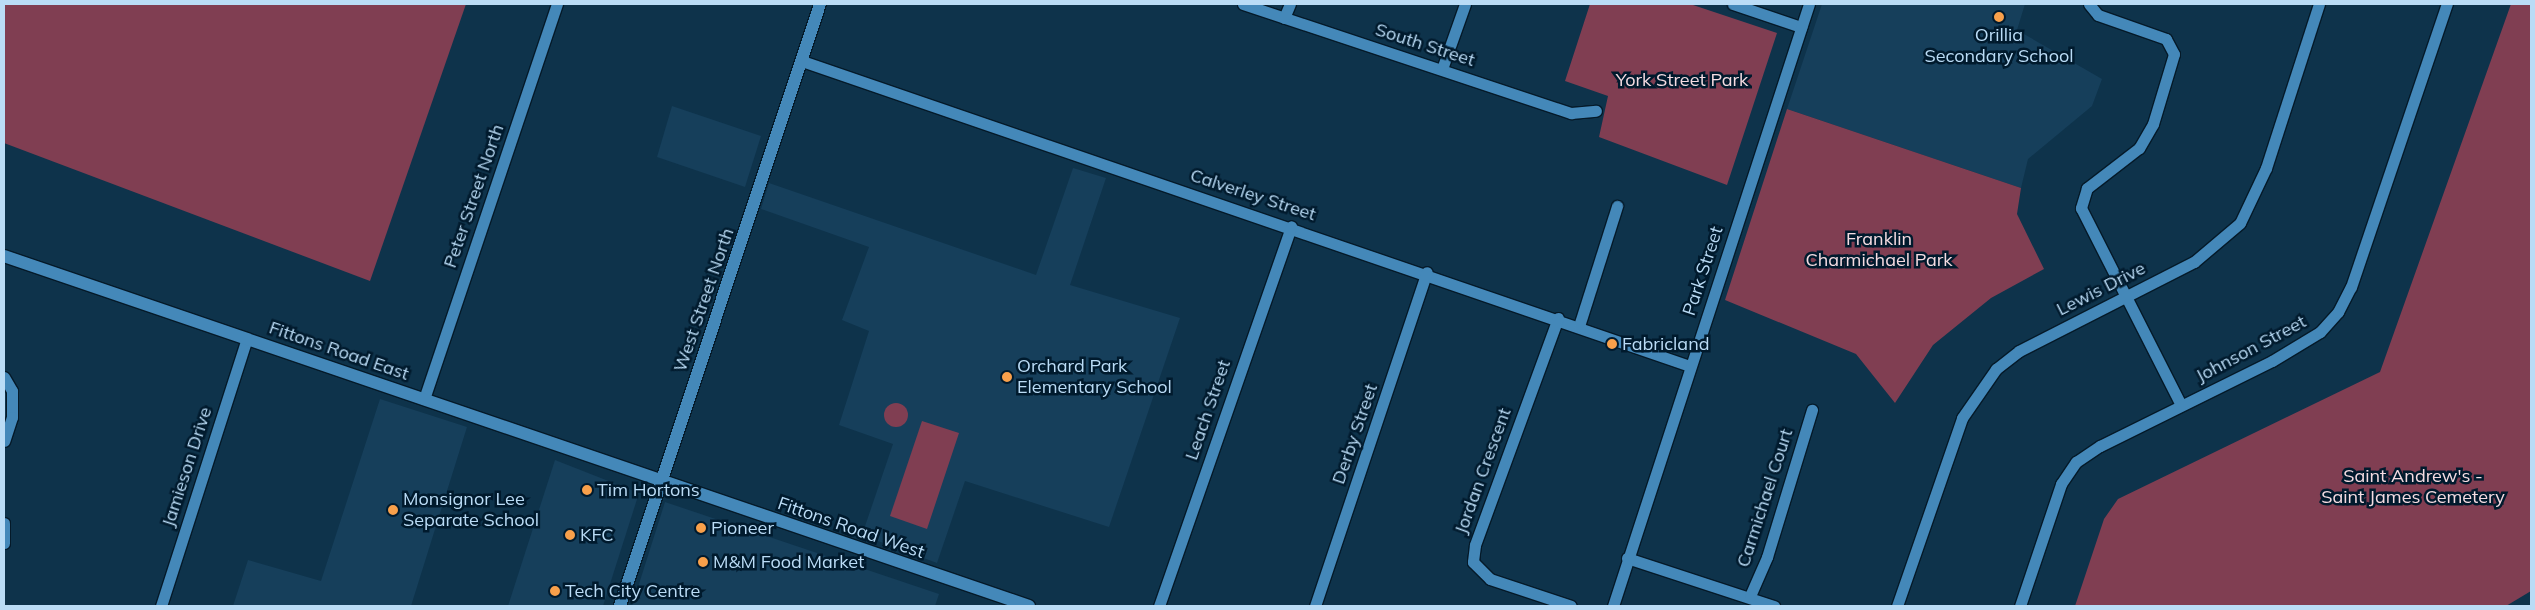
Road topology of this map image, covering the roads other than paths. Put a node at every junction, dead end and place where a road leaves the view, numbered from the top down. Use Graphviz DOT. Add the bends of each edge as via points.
graph roads {
  1 [pos="557,4"];
  2 [pos="820,4"];
  3 [pos="1244,4"];
  4 [pos="1290,4"];
  5 [pos="1465,4"];
  6 [pos="1733,4"];
  7 [pos="1809,4"];
  8 [pos="2089,4"];
  9 [pos="2319,4"];
  10 [pos="2447,4"];
  11 [pos="1284,18"];
  12 [pos="1801,27"];
  13 [pos="802,61"];
  14 [pos="1442,68"];
  15 [pos="1596,111"];
  16 [pos="1617,206"];
  17 [pos="1291,226"];
  18 [pos="4,256"];
  19 [pos="1427,272"];
  20 [pos="2124,297"];
  21 [pos="1558,318"];
  22 [pos="1579,326"];
  23 [pos="247,338"];
  24 [pos="1690,366"];
  25 [pos="4,377"];
  26 [pos="424,399"];
  27 [pos="2181,404"];
  28 [pos="1812,410"];
  29 [pos="4,440"];
  30 [pos="662,482"];
  31 [pos="4,523"];
  32 [pos="4,543"];
  33 [pos="1627,558"];
  34 [pos="1750,596"];
  35 [pos="161,606"];
  36 [pos="620,606"];
  37 [pos="1026,606"];
  38 [pos="1159,606"];
  39 [pos="1315,606"];
  40 [pos="1571,606"];
  41 [pos="1612,606"];
  42 [pos="1774,606"];
  43 [pos="1897,606"];
  44 [pos="2020,606"];
  1 -- 26 [label="street, Peter Street North"];
  2 -- 13 [label="street, West Street North"];
  3 -- 11 [label="street, South Street"];
  4 -- 11 [label="street"];
  5 -- 14 [label="street"];
  6 -- 12 [label="street"];
  7 -- 12 [label="street, Park Street"];
  8 -- 20 [label="street" via="2098,15 2166,39 2174,54 2153,124 2139,148 2082,196 2086,218"];
  9 -- 20 [label="street, Lewis Drive" via="2266,168 2240,224 2194,262"];
  10 -- 27 [label="street, Johnson Street" via="2351,287 2338,312 2320,332 2272,361"];
  11 -- 14 [label="street, South Street"];
  12 -- 24 [label="street, Park Street"];
  13 -- 17 [label="street, Calverley Street"];
  13 -- 30 [label="street, West Street North"];
  14 -- 15 [label="street, South Street" via="1572,113"];
  16 -- 22 [label="street"];
  17 -- 19 [label="street, Calverley Street"];
  17 -- 38 [label="street, Leach Street"];
  18 -- 23 [label="street, Fittons Road East"];
  19 -- 21 [label="street, Calverley Street"];
  19 -- 39 [label="street, Derby Street"];
  20 -- 27 [label="street"];
  20 -- 43 [label="street, Lewis Drive" via="2018,351 1977,392 1951,447"];
  21 -- 22 [label="street, Calverley Street"];
  21 -- 40 [label="street, Jordan Crescent" via="1475,545 1473,562 1490,579"];
  22 -- 24 [label="street, Calverley Street"];
  23 -- 26 [label="street, Fittons Road East"];
  23 -- 35 [label="street, Jamieson Drive"];
  24 -- 33 [label="street, Park Street"];
  25 -- 29 [label="street" via="12,391 12,417"];
  26 -- 30 [label="street, Fittons Road East"];
  27 -- 44 [label="street, Johnson Street" via="2076,462 2061,484"];
  28 -- 34 [label="street, Carmichael Court" via="1767,557"];
  30 -- 36 [label="street, West Street North"];
  30 -- 37 [label="street, Fittons Road West"];
  31 -- 32 [label="street"];
  33 -- 34 [label="street"];
  33 -- 41 [label="street, Park Street"];
  34 -- 42 [label="street"];
}
